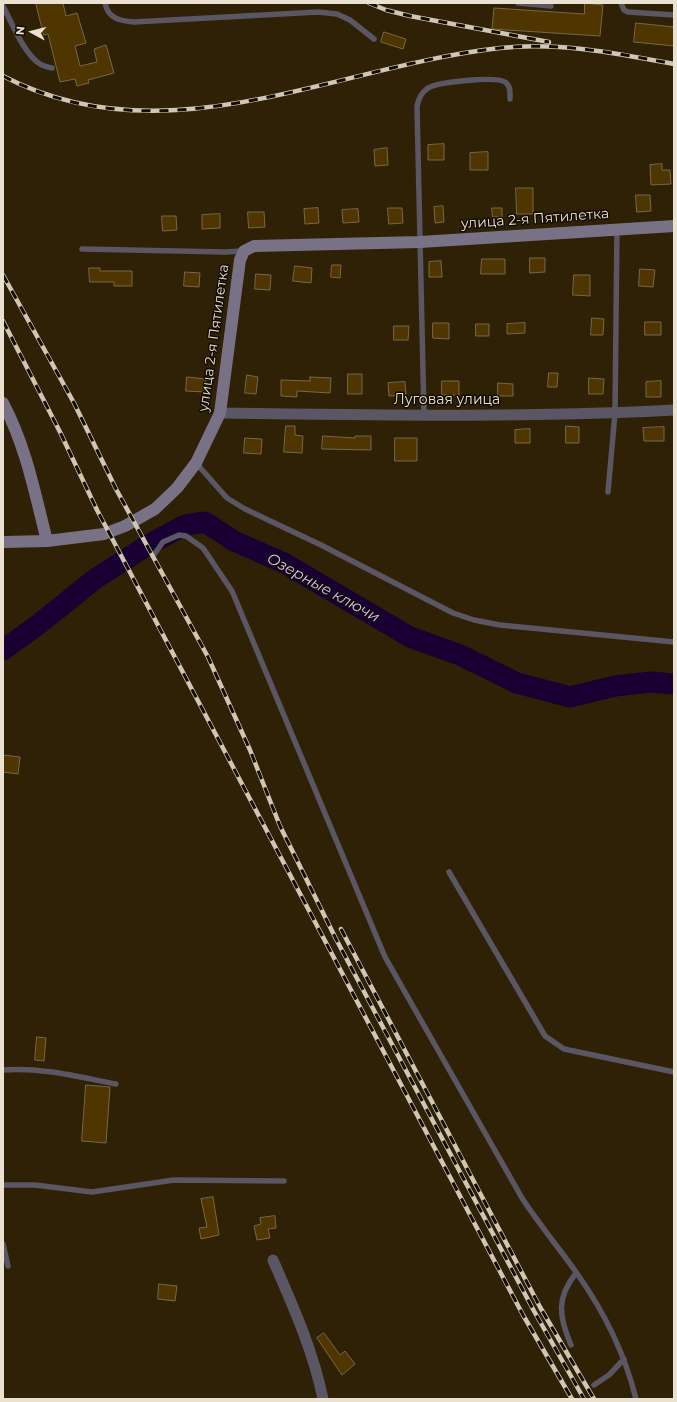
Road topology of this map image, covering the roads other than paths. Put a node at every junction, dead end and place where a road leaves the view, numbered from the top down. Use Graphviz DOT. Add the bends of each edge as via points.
graph roads {
  1 [pos="105,3"];
  2 [pos="518,3"];
  3 [pos="621,3"];
  4 [pos="3,6"];
  5 [pos="551,6"];
  6 [pos="674,15"];
  7 [pos="374,39"];
  8 [pos="52,68"];
  9 [pos="510,99"];
  10 [pos="674,226"];
  11 [pos="617,229"];
  12 [pos="420,242"];
  13 [pos="82,248"];
  14 [pos="244,251"];
  15 [pos="3,403"];
  16 [pos="674,410"];
  17 [pos="220,413"];
  18 [pos="615,413"];
  19 [pos="424,416"];
  20 [pos="196,463"];
  21 [pos="608,492"];
  22 [pos="47,541"];
  23 [pos="3,542"];
  24 [pos="153,556"];
  25 [pos="674,642"];
  26 [pos="449,872"];
  27 [pos="3,1070"];
  28 [pos="674,1072"];
  29 [pos="116,1084"];
  30 [pos="284,1181"];
  31 [pos="3,1185"];
  32 [pos="3,1244"];
  33 [pos="273,1260"];
  34 [pos="8,1266"];
  35 [pos="576,1273"];
  36 [pos="571,1345"];
  37 [pos="624,1359"];
  38 [pos="594,1385"];
  39 [pos="323,1399"];
  40 [pos="636,1399"];
  1 -- 7 [label="lane" via="112,16 120,21 134,22 310,12 337,14 350,20"];
  2 -- 5 [label="lane"];
  3 -- 6 [label="lane" via="628,12"];
  4 -- 8 [label="lane" via="32,56 40,64"];
  9 -- 12 [label="lane" via="510,88 505,82 494,79 429,87 420,94 417,106"];
  10 -- 11 [label="main road, улица 2-я Пятилетка"];
  11 -- 12 [label="main road, улица 2-я Пятилетка"];
  11 -- 18 [label="lane"];
  12 -- 14 [label="main road, улица 2-я Пятилетка" via="269,245 254,246"];
  12 -- 19 [label="lane"];
  13 -- 14 [label="lane"];
  14 -- 17 [label="main road, улица 2-я Пятилетка" via="240,260"];
  15 -- 22 [label="main road" via="27,459"];
  16 -- 18 [label="street, Луговая улица"];
  17 -- 19 [label="street, Луговая улица"];
  17 -- 20 [label="main road, улица 2-я Пятилетка"];
  18 -- 19 [label="street, Луговая улица"];
  18 -- 21 [label="lane"];
  20 -- 22 [label="main road, улица 2-я Пятилетка" via="177,488 155,509 125,526 104,534"];
  20 -- 25 [label="lane" via="227,498 245,509 321,545 453,614 500,625"];
  22 -- 23 [label="main road"];
  24 -- 35 [label="lane" via="163,542 179,535 186,536 203,548 232,591 385,957 518,1192"];
  26 -- 28 [label="lane" via="545,1036 564,1049"];
  27 -- 29 [label="lane" via="54,1072"];
  30 -- 31 [label="lane" via="174,1180 92,1192 35,1185"];
  32 -- 34 [label="lane"];
  33 -- 39 [label="street" via="304,1332"];
  35 -- 36 [label="lane" via="568,1283 561,1303 563,1327"];
  35 -- 37 [label="lane"];
  37 -- 38 [label="lane" via="609,1375"];
  37 -- 40 [label="lane"];
}
